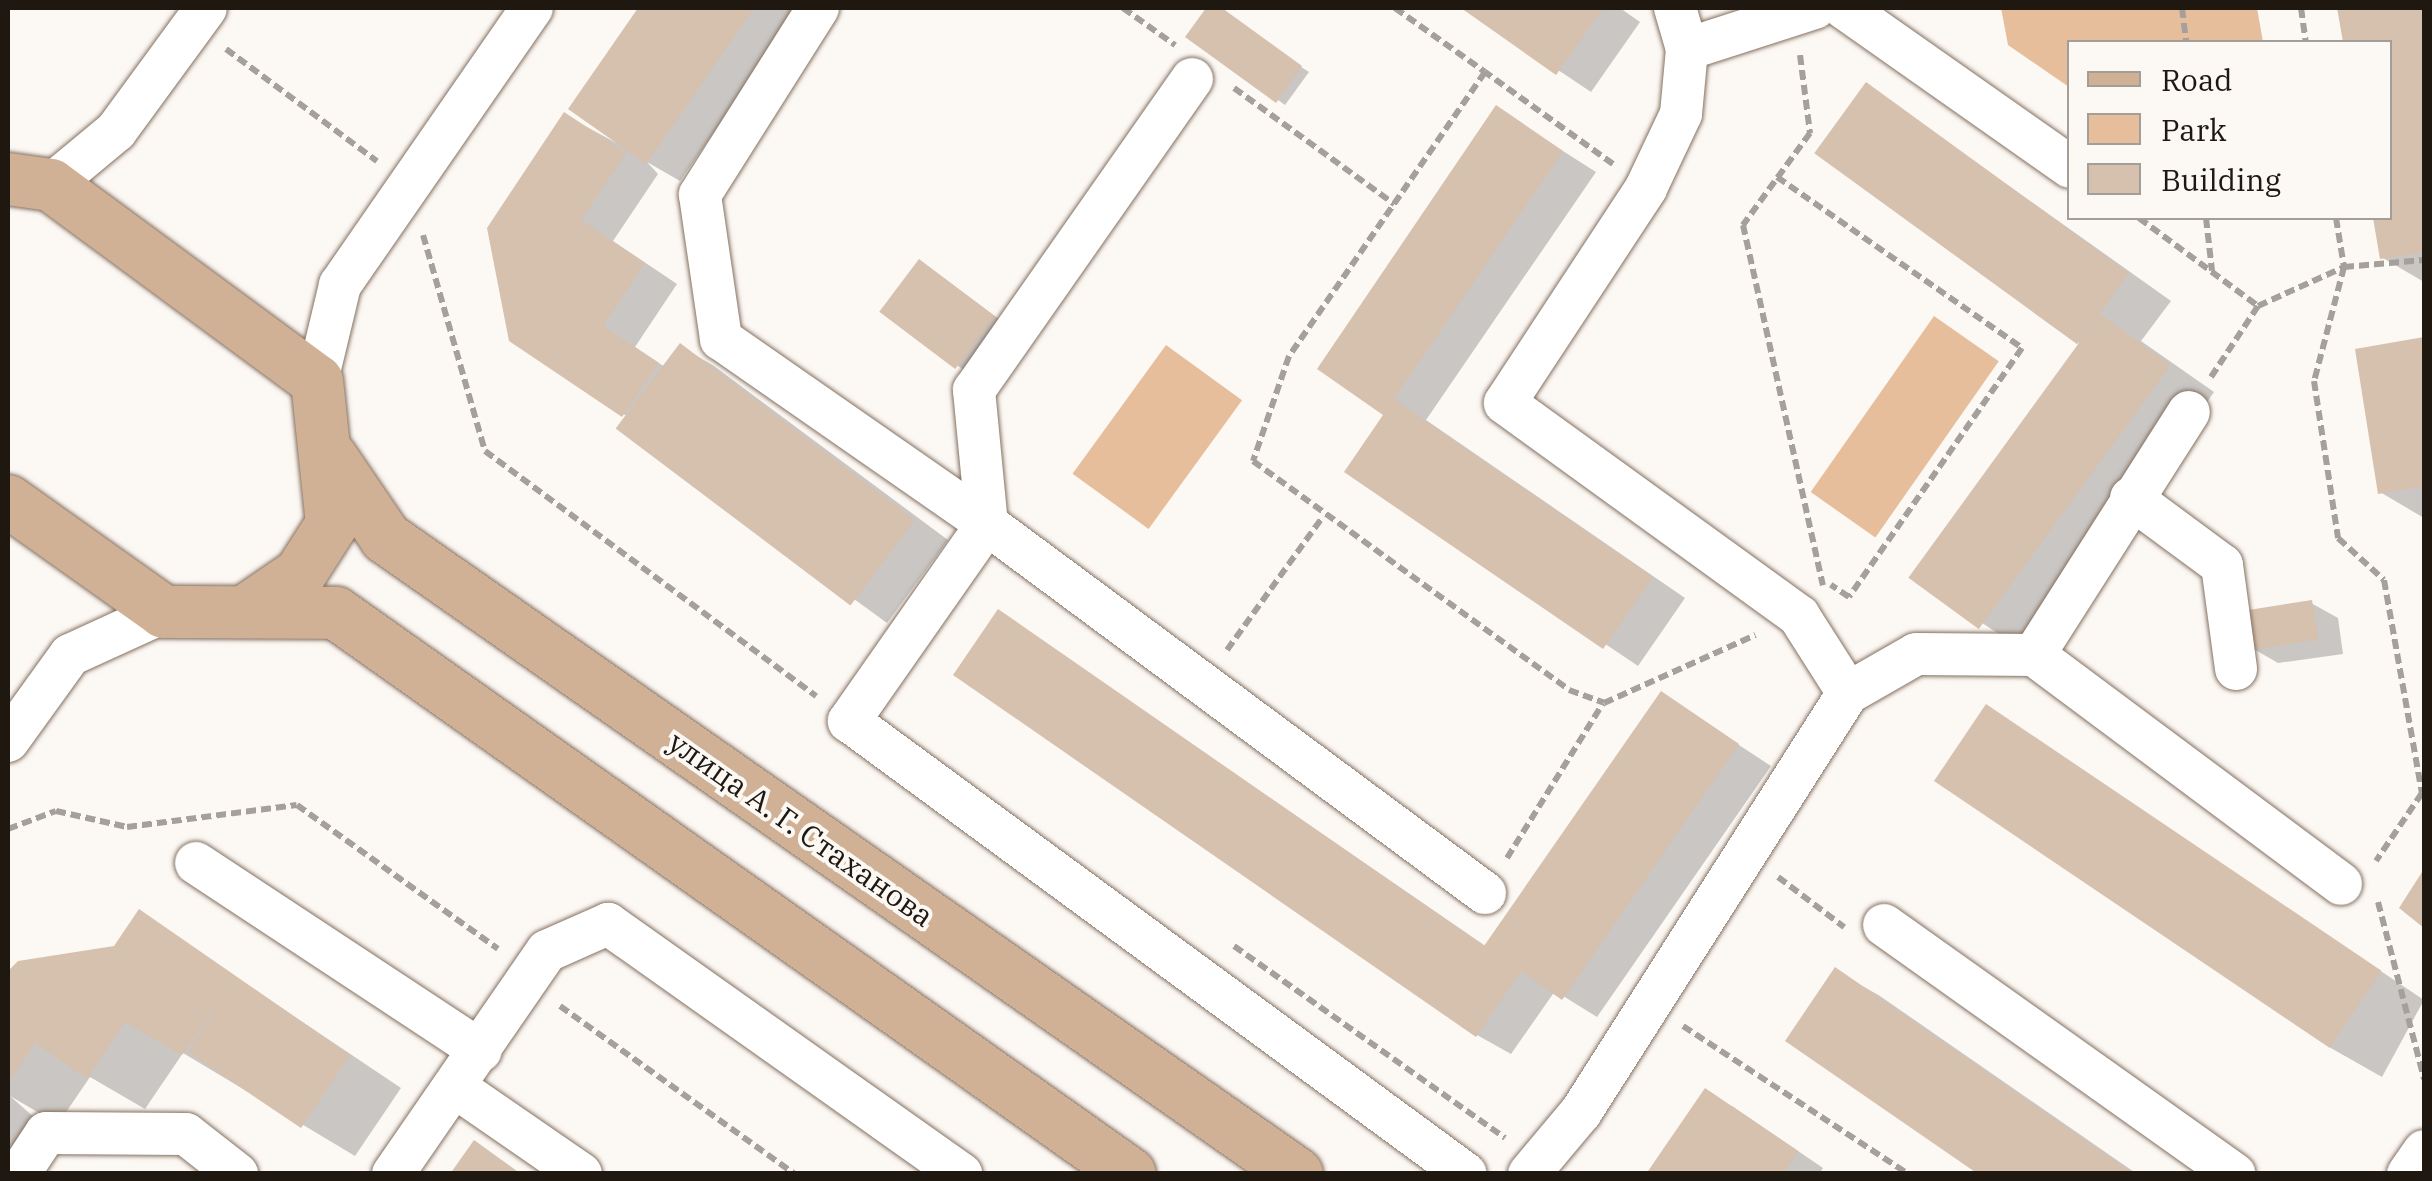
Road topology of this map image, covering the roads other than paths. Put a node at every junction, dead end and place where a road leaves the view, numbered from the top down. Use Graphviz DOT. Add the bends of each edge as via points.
graph roads {
  1 [pos="532,8"];
  2 [pos="818,8"];
  3 [pos="1675,8"];
  4 [pos="1844,8"];
  5 [pos="1805,11"];
  6 [pos="199,16"];
  7 [pos="1687,49"];
  8 [pos="1199,70"];
  9 [pos="2067,165"];
  10 [pos="29,182"];
  11 [pos="317,381"];
  12 [pos="2188,412"];
  13 [pos="331,457"];
  14 [pos="2132,498"];
  15 [pos="8,502"];
  16 [pos="987,524"];
  17 [pos="246,611"];
  18 [pos="164,612"];
  19 [pos="2034,655"];
  20 [pos="2236,669"];
  21 [pos="1848,693"];
  22 [pos="8,741"];
  23 [pos="196,863"];
  24 [pos="2362,879"];
  25 [pos="1485,893"];
  26 [pos="1884,925"];
  27 [pos="481,1051"];
  28 [pos="454,1087"];
  29 [pos="19,1174"];
  30 [pos="237,1174"];
  31 [pos="393,1174"];
  32 [pos="581,1174"];
  33 [pos="961,1174"];
  34 [pos="1130,1174"];
  35 [pos="1297,1174"];
  36 [pos="1466,1174"];
  37 [pos="1529,1174"];
  38 [pos="2235,1174"];
  1 -- 11 [label="street" via="340,285"];
  2 -- 16 [label="street" via="700,195 721,339"];
  3 -- 7 [label="street"];
  4 -- 9 [label="street"];
  5 -- 7 [label="street"];
  6 -- 10 [label="street" via="116,132"];
  7 -- 21 [label="street" via="1681,114 1659,164 1504,403 1799,616"];
  8 -- 16 [label="street" via="974,390"];
  10 -- 11 [label="main road"];
  11 -- 13 [label="main road"];
  12 -- 14 [label="street"];
  13 -- 17 [label="main road" via="332,524 300,574"];
  13 -- 35 [label="main road, улица А. Г. Стаханова" via="386,538"];
  14 -- 19 [label="street"];
  14 -- 20 [label="street" via="2222,565"];
  15 -- 18 [label="main road"];
  16 -- 25 [label="street"];
  16 -- 36 [label="street" via="850,720"];
  17 -- 18 [label="main road"];
  17 -- 34 [label="main road" via="336,613"];
  18 -- 22 [label="street" via="70,654"];
  19 -- 21 [label="street" via="1916,654"];
  19 -- 24 [label="street"];
  21 -- 37 [label="street" via="1750,856"];
  23 -- 27 [label="street"];
  26 -- 38 [label="street"];
  27 -- 28 [label="street"];
  27 -- 33 [label="street" via="547,951 608,924"];
  28 -- 31 [label="street"];
  28 -- 32 [label="street"];
  29 -- 30 [label="street" via="46,1133 66,1133 186,1134"];
}
